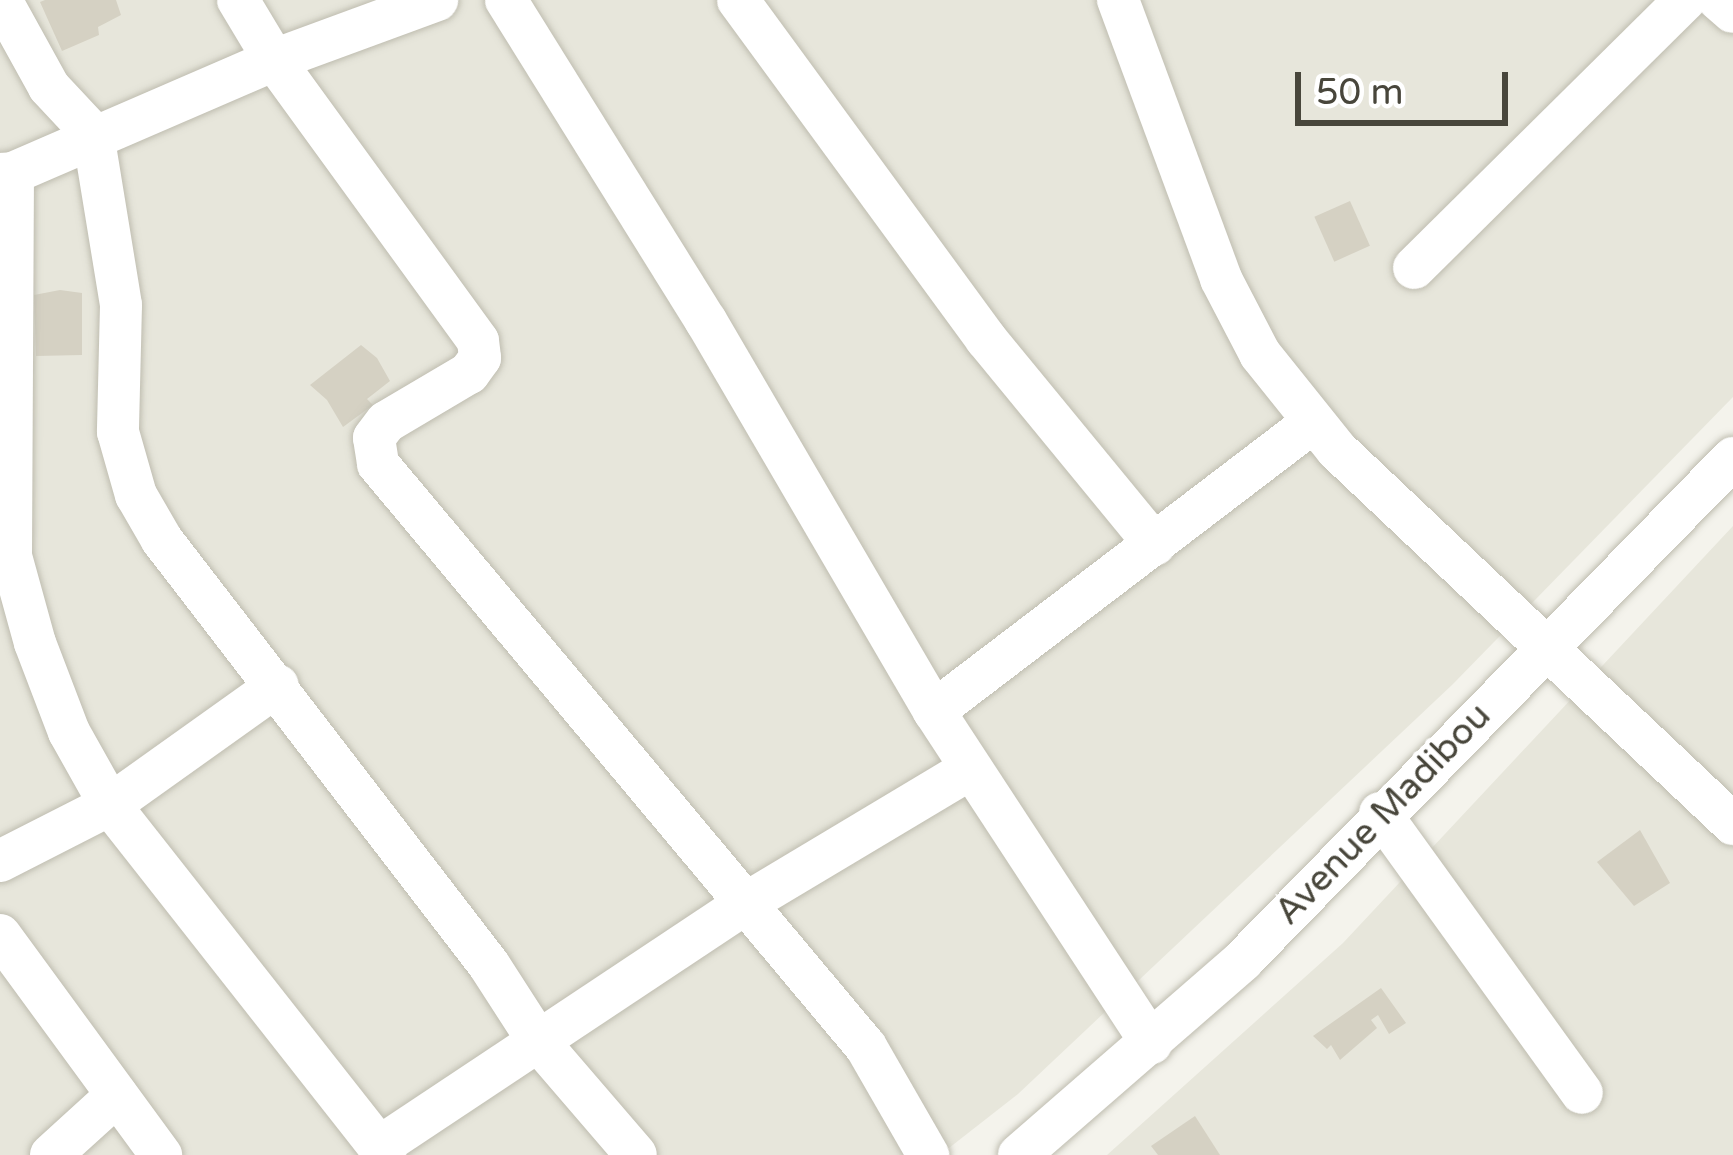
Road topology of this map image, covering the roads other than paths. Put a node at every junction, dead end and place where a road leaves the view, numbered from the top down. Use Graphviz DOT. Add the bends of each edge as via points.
graph roads {
  1 [pos="1,0"];
  2 [pos="238,0"];
  3 [pos="437,0"];
  4 [pos="506,0"];
  5 [pos="739,0"];
  6 [pos="1118,0"];
  7 [pos="1685,0"];
  8 [pos="1719,0"];
  9 [pos="1733,12"];
  10 [pos="274,60"];
  11 [pos="93,134"];
  12 [pos="14,161"];
  13 [pos="1414,268"];
  14 [pos="1312,423"];
  15 [pos="1733,458"];
  16 [pos="1155,545"];
  17 [pos="6,557"];
  18 [pos="1547,646"];
  19 [pos="278,685"];
  20 [pos="934,711"];
  21 [pos="970,769"];
  22 [pos="110,805"];
  23 [pos="1380,814"];
  24 [pos="1733,824"];
  25 [pos="0,861"];
  26 [pos="742,905"];
  27 [pos="0,934"];
  28 [pos="538,1042"];
  29 [pos="1151,1043"];
  30 [pos="1582,1093"];
  31 [pos="117,1095"];
  32 [pos="382,1151"];
  33 [pos="51,1155"];
  34 [pos="161,1155"];
  35 [pos="636,1155"];
  36 [pos="928,1155"];
  37 [pos="1019,1155"];
  1 -- 11 [label="street" via="49,87"];
  2 -- 10 [label="street"];
  3 -- 10 [label="street"];
  4 -- 20 [label="street"];
  5 -- 16 [label="street" via="986,338"];
  6 -- 14 [label="street" via="1221,279 1260,353"];
  7 -- 13 [label="street"];
  8 -- 9 [label="street"];
  10 -- 11 [label="street"];
  10 -- 26 [label="street" via="478,341 480,358 469,374 386,422 374,438 378,464"];
  11 -- 12 [label="street"];
  11 -- 19 [label="street" via="121,305 118,432 136,495 162,540"];
  12 -- 17 [label="street"];
  14 -- 16 [label="street"];
  14 -- 18 [label="street"];
  15 -- 18 [label="street, Avenue Madibou"];
  16 -- 20 [label="street"];
  17 -- 22 [label="street" via="69,732"];
  18 -- 23 [label="street, Avenue Madibou"];
  18 -- 24 [label="street"];
  19 -- 22 [label="street"];
  19 -- 28 [label="street"];
  20 -- 21 [label="street"];
  21 -- 26 [label="street"];
  21 -- 29 [label="street"];
  22 -- 25 [label="street"];
  22 -- 32 [label="street"];
  23 -- 29 [label="street, Avenue Madibou" via="1302,901"];
  23 -- 30 [label="street"];
  26 -- 28 [label="street"];
  26 -- 36 [label="street" via="866,1047"];
  27 -- 31 [label="street"];
  28 -- 32 [label="street"];
  28 -- 35 [label="street"];
  29 -- 37 [label="street, Avenue Madibou"];
  31 -- 33 [label="street"];
  31 -- 34 [label="street"];
}
